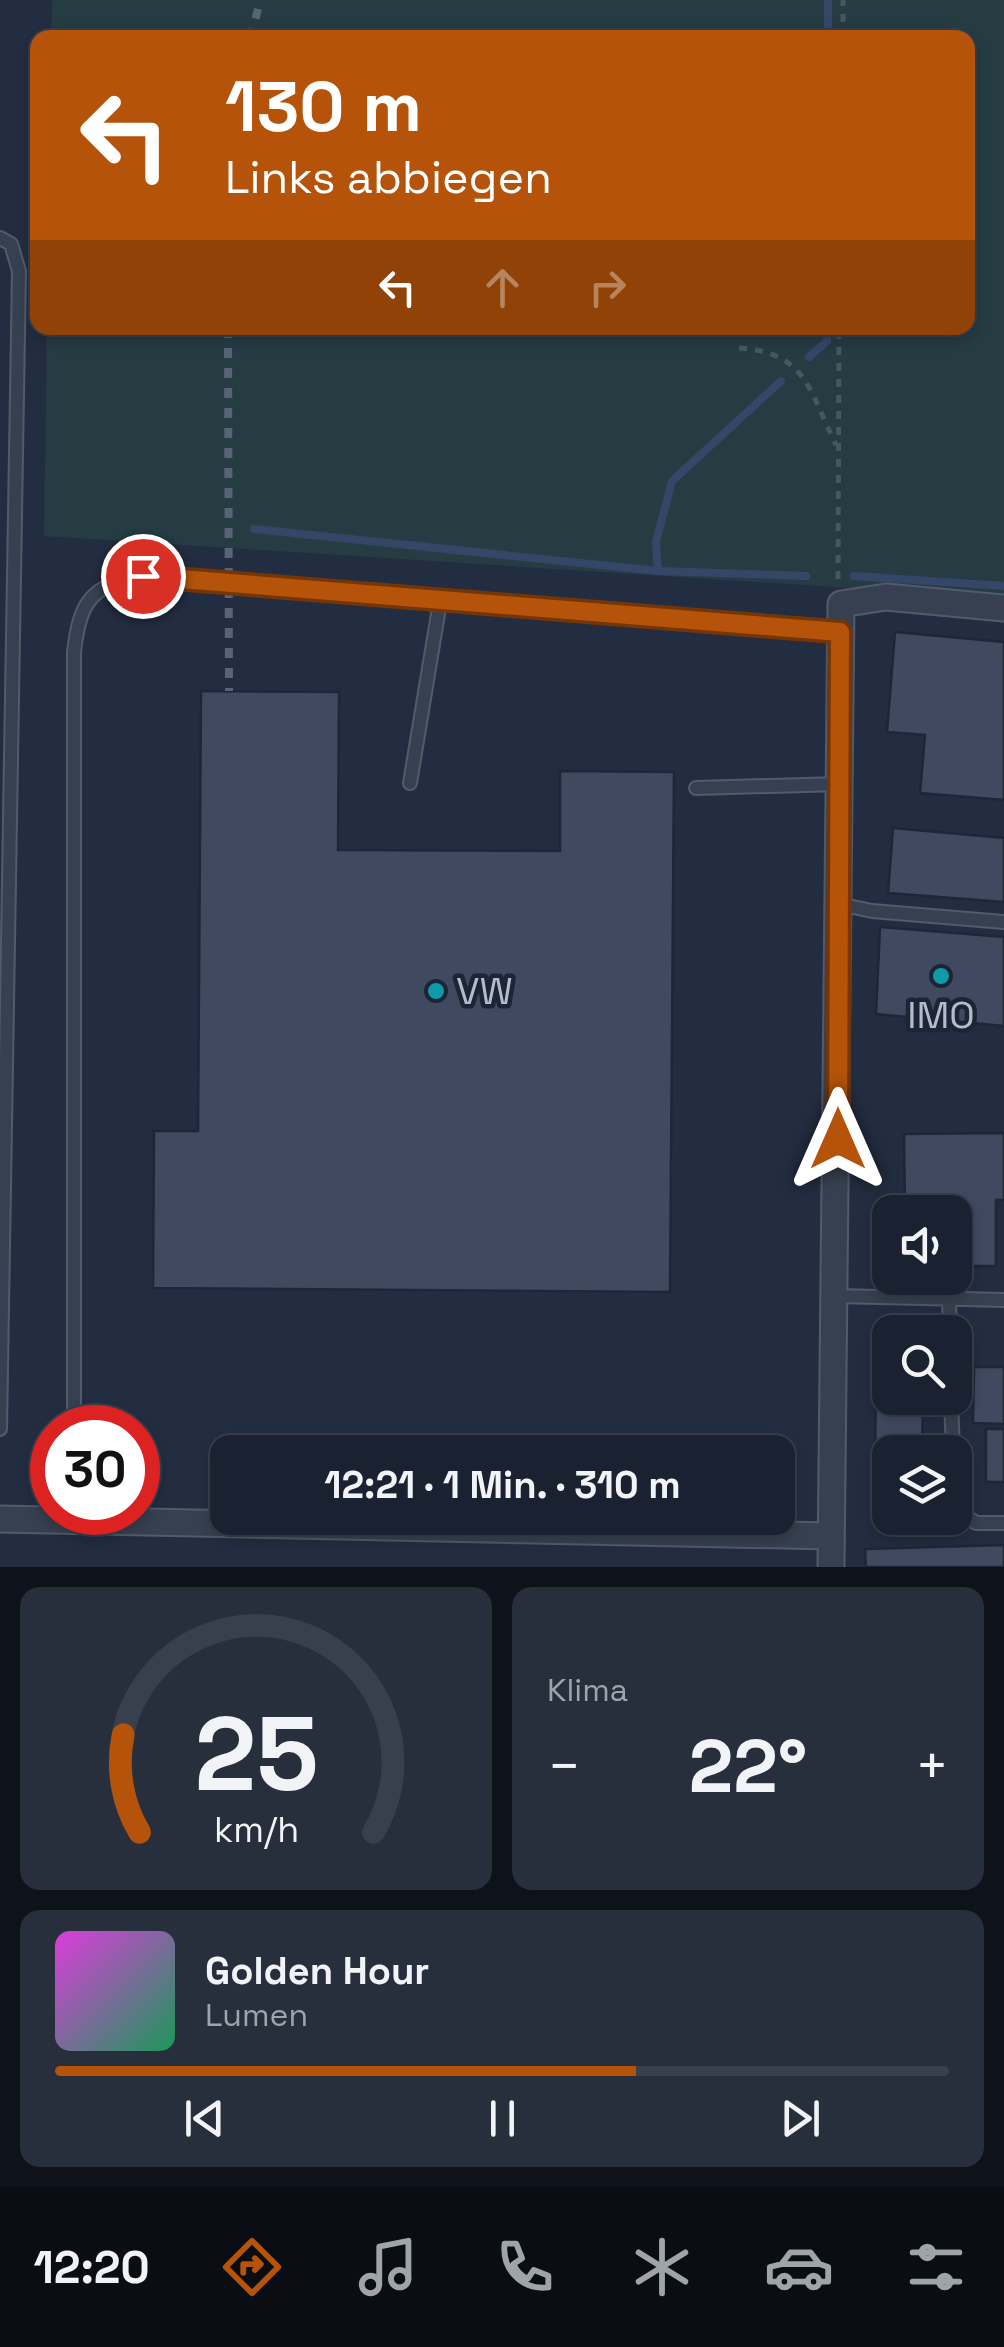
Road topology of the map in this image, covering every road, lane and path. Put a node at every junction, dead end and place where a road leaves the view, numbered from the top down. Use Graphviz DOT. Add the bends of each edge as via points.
graph roads {
  1 [pos="844,0"];
  2 [pos="843,30"];
  3 [pos="0,238"];
  4 [pos="839,335"];
  5 [pos="739,348"];
  6 [pos="837,448"];
  7 [pos="440,602"];
  8 [pos="840,604"];
  9 [pos="1004,608"];
  10 [pos="840,632"];
  11 [pos="410,783"];
  12 [pos="840,784"];
  13 [pos="696,788"];
  14 [pos="839,904"];
  15 [pos="1004,922"];
  16 [pos="837,1296"];
  17 [pos="949,1299"];
  18 [pos="1004,1300"];
  19 [pos="949,1315"];
  20 [pos="74,1405"];
  21 [pos="0,1429"];
  22 [pos="30,1518"];
  23 [pos="0,1519"];
  24 [pos="160,1519"];
  25 [pos="972,1520"];
  26 [pos="1004,1523"];
  27 [pos="831,1536"];
  28 [pos="830,1567"];
  1 -- 2 [label="path"];
  3 -- 21 [label="lane" via="12,244 18,271"];
  4 -- 6 [label="path"];
  5 -- 6 [label="path" via="770,350 797,366"];
  6 -- 8 [label="path"];
  7 -- 10 [label="lane"];
  7 -- 11 [label="lane"];
  7 -- 20 [label="lane" via="143,576 93,594 78,617"];
  8 -- 9 [label="street" via="886,596"];
  8 -- 10 [label="street"];
  10 -- 12 [label="street"];
  12 -- 13 [label="lane"];
  12 -- 14 [label="street"];
  14 -- 15 [label="lane"];
  14 -- 16 [label="street"];
  16 -- 17 [label="lane"];
  16 -- 27 [label="street"];
  17 -- 18 [label="lane"];
  17 -- 19 [label="lane"];
  22 -- 23 [label="street"];
  24 -- 27 [label="street"];
  25 -- 26 [label="lane"];
  27 -- 28 [label="street"];
}
